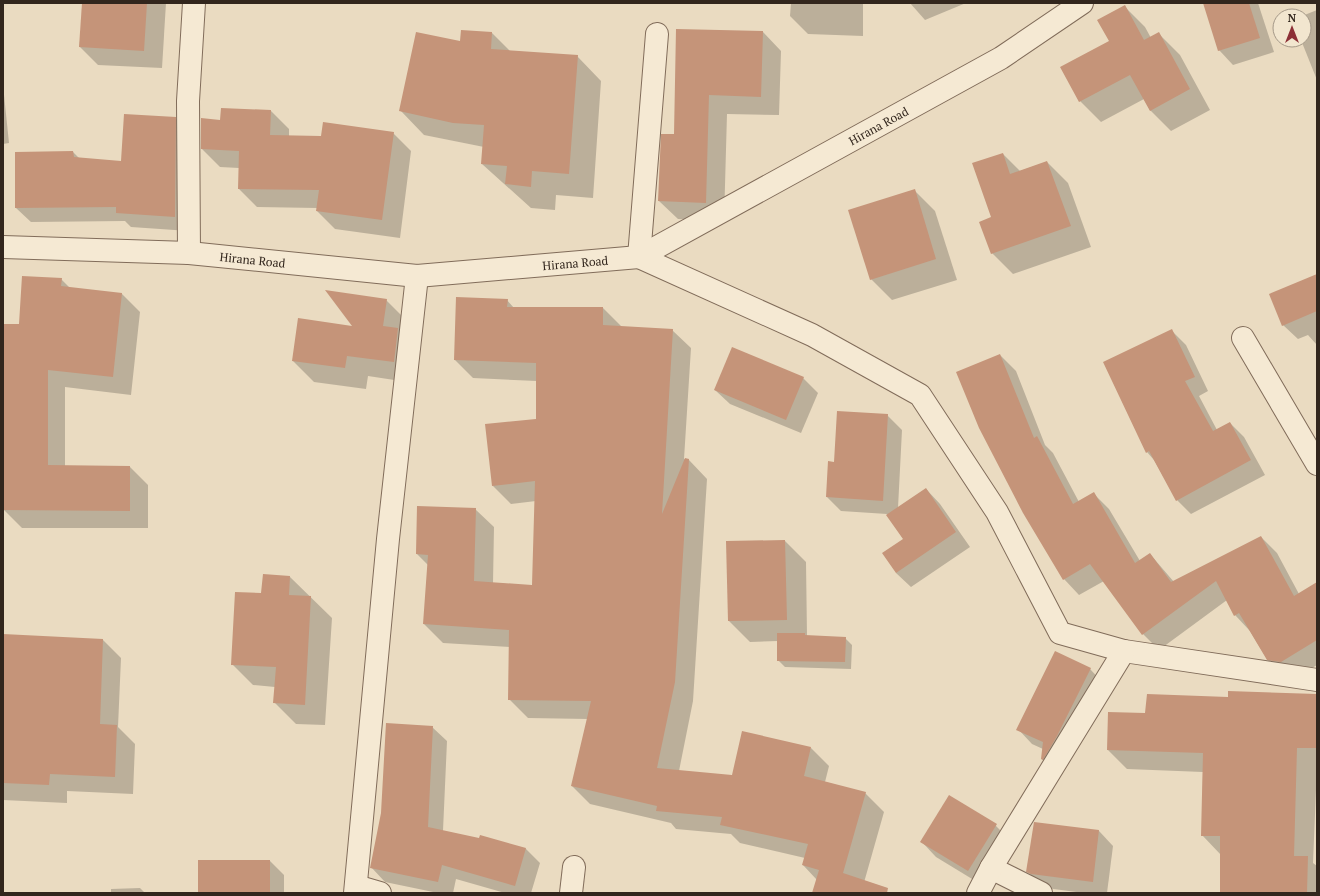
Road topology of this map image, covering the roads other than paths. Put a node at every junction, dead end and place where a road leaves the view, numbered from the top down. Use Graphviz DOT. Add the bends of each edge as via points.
graph roads {
  1 [pos="194,3"];
  2 [pos="1082,3"];
  3 [pos="658,34"];
  4 [pos="3,247"];
  5 [pos="189,253"];
  6 [pos="639,257"];
  7 [pos="417,276"];
  8 [pos="1243,338"];
  9 [pos="1317,464"];
  10 [pos="1124,651"];
  11 [pos="1317,680"];
  12 [pos="574,868"];
  13 [pos="991,868"];
  14 [pos="355,890"];
  15 [pos="380,893"];
  16 [pos="572,893"];
  17 [pos="978,893"];
  18 [pos="1041,893"];
  1 -- 5 [label="street" via="188,101"];
  2 -- 6 [label="street, Hirana Road" via="1001,58"];
  3 -- 6 [label="street"];
  4 -- 5 [label="street, Hirana Road"];
  5 -- 7 [label="street, Hirana Road"];
  6 -- 7 [label="street, Hirana Road"];
  6 -- 10 [label="street" via="812,336 920,394 997,512 1060,633"];
  7 -- 14 [label="street" via="388,539"];
  8 -- 9 [label="street"];
  10 -- 11 [label="street"];
  10 -- 13 [label="street"];
  12 -- 16 [label="street"];
  13 -- 17 [label="street"];
  13 -- 18 [label="street"];
  14 -- 15 [label="street"];
}
